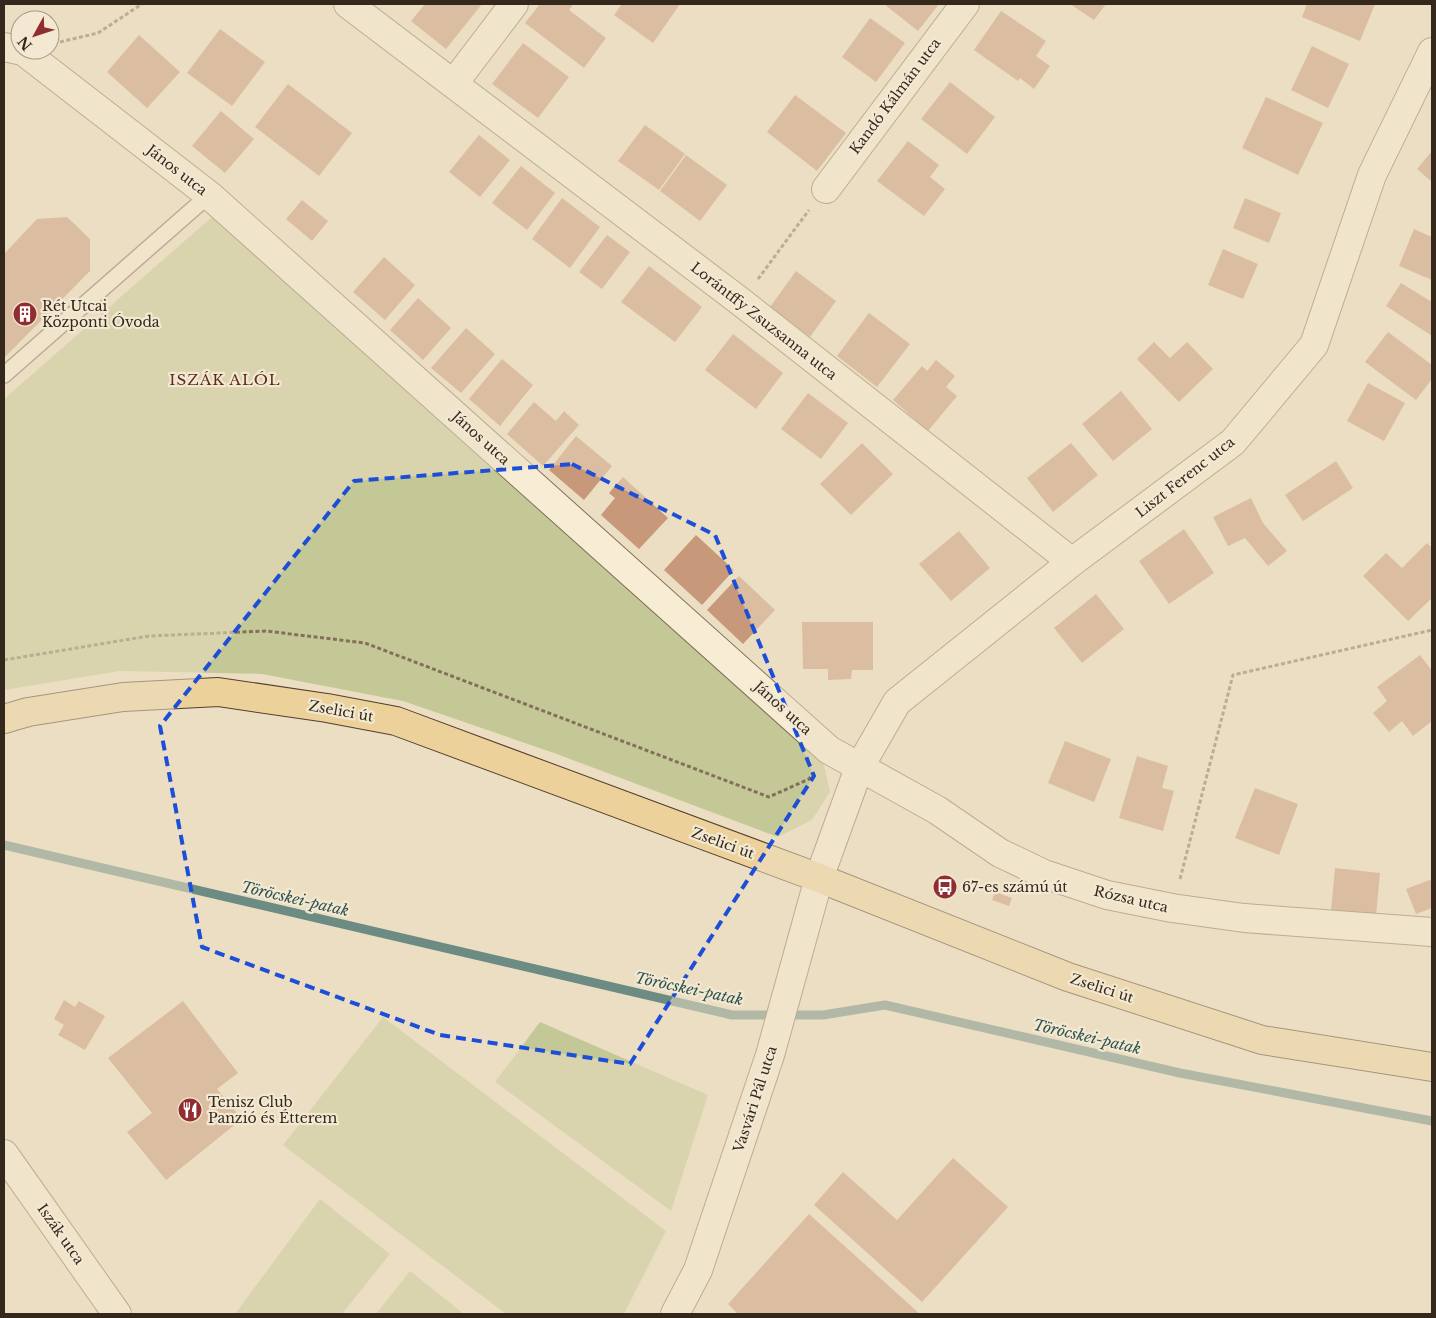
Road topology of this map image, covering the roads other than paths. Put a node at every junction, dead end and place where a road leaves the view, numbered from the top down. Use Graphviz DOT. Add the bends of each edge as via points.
graph roads {
  1 [pos="348,4"];
  2 [pos="514,4"];
  3 [pos="965,4"];
  4 [pos="4,46"];
  5 [pos="1432,52"];
  6 [pos="454,83"];
  7 [pos="826,189"];
  8 [pos="209,195"];
  9 [pos="4,375"];
  10 [pos="1072,562"];
  11 [pos="4,719"];
  12 [pos="859,768"];
  13 [pos="819,878"];
  14 [pos="1432,932"];
  15 [pos="1432,1068"];
  16 [pos="4,1154"];
  17 [pos="117,1314"];
  18 [pos="675,1314"];
  1 -- 6 [label="street, Lorántffy Zsuzsanna utca"];
  2 -- 6 [label="street"];
  3 -- 7 [label="street, Kandó Kálmán utca"];
  4 -- 8 [label="street, János utca" via="23,51"];
  5 -- 10 [label="street, Liszt Ferenc utca" via="1372,175 1314,344 1233,442"];
  6 -- 10 [label="street, Lorántffy Zsuzsanna utca" via="741,302"];
  8 -- 9 [label="lane"];
  8 -- 12 [label="street, János utca" via="830,750"];
  10 -- 12 [label="street, Liszt Ferenc utca" via="897,702"];
  11 -- 13 [label="main road, Zselici út" via="123,696 218,692 388,719"];
  12 -- 13 [label="street"];
  12 -- 14 [label="street, Rózsa utca" via="937,810 1000,853 1044,874 1107,895 1244,918"];
  13 -- 15 [label="main road, Zselici út" via="1068,977 1262,1040"];
  13 -- 18 [label="street, Vasvári Pál utca" via="770,1055 698,1270"];
  16 -- 17 [label="street, Iszák utca"];
}
